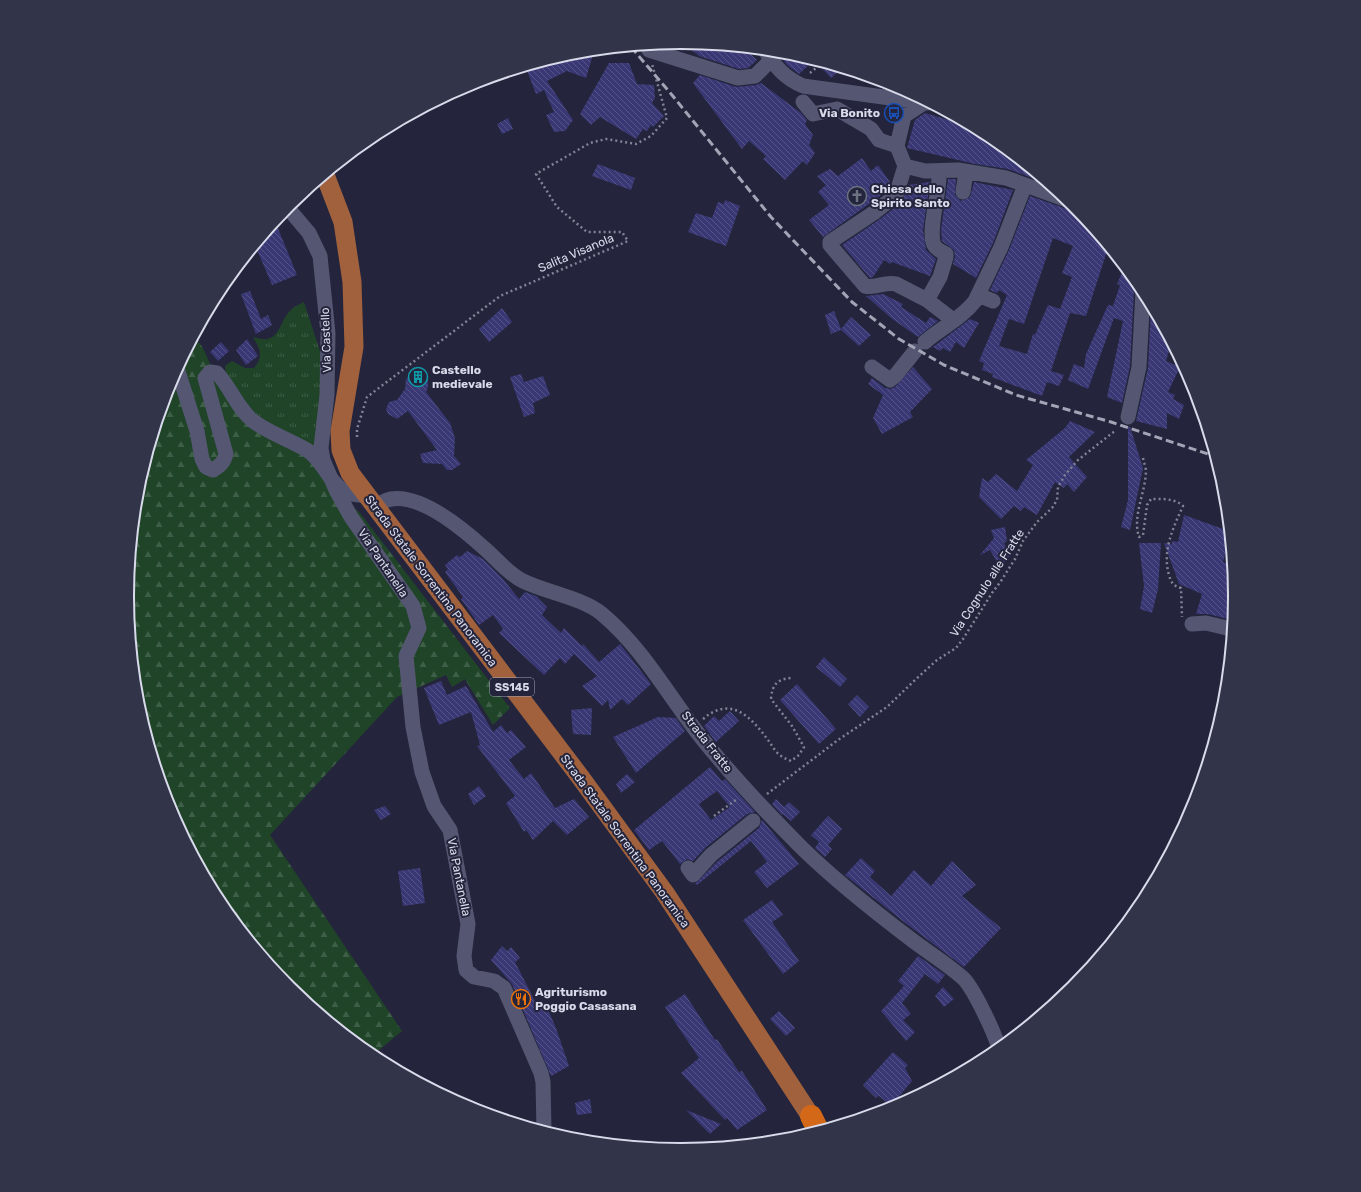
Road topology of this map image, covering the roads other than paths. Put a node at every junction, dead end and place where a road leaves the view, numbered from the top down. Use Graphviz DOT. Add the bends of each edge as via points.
graph roads {
  1 [pos="649,50"];
  2 [pos="767,57"];
  3 [pos="770,57"];
  4 [pos="911,100"];
  5 [pos="802,102"];
  6 [pos="921,104"];
  7 [pos="897,146"];
  8 [pos="906,166"];
  9 [pos="939,171"];
  10 [pos="966,172"];
  11 [pos="327,179"];
  12 [pos="1025,185"];
  13 [pos="963,192"];
  14 [pos="1051,194"];
  15 [pos="291,212"];
  16 [pos="978,295"];
  17 [pos="927,300"];
  18 [pos="993,301"];
  19 [pos="1142,304"];
  20 [pos="953,320"];
  21 [pos="872,367"];
  22 [pos="180,377"];
  23 [pos="1128,417"];
  24 [pos="332,481"];
  25 [pos="371,501"];
  26 [pos="1192,624"];
  27 [pos="1226,628"];
  28 [pos="753,821"];
  29 [pos="688,868"];
  30 [pos="996,1042"];
  31 [pos="544,1125"];
  32 [pos="814,1126"];
  1 -- 2 [label="street" via="738,78 755,76"];
  3 -- 4 [label="street" via="790,80 803,86"];
  5 -- 7 [label="street" via="814,114 837,109 871,129 879,140"];
  6 -- 7 [label="street" via="904,116"];
  7 -- 8 [label="street"];
  8 -- 9 [label="street" via="925,171"];
  8 -- 17 [label="street" via="896,195 830,242 865,286 891,283"];
  9 -- 10 [label="street"];
  9 -- 17 [label="street" via="931,237 934,246 946,254 946,257 940,278"];
  10 -- 12 [label="street" via="1006,178"];
  10 -- 13 [label="street"];
  11 -- 25 [label="main road, Strada Statale Sorrentina Panoramica / SS145" via="343,222 352,282 354,347 340,431 341,450 350,473"];
  12 -- 14 [label="street"];
  12 -- 16 [label="street" via="1001,247"];
  15 -- 24 [label="street, Via Castello" via="309,233 320,256 328,333 327,395 321,448"];
  16 -- 18 [label="street"];
  16 -- 20 [label="street" via="969,309"];
  17 -- 20 [label="street"];
  19 -- 23 [label="street" via="1139,367"];
  20 -- 21 [label="street" via="920,347 890,380"];
  22 -- 24 [label="street" via="206,467 213,470 224,462 226,454 205,378 210,372 217,373 238,405 253,421 308,451 319,460"];
  24 -- 25 [label="street" via="347,493"];
  24 -- 31 [label="street, Via Pantanella" via="352,517 412,606 420,628 406,656 413,727 424,779 434,806 450,830 468,924 464,956 466,970 474,977 494,981 504,988 541,1073"];
  25 -- 30 [label="street, Strada Fratte" via="402,500 441,514 484,548 503,568 523,581 600,611 634,647 703,740 752,797 805,850 877,914 964,979 983,1011"];
  25 -- 32 [label="main road, Strada Statale Sorrentina Panoramica / SS145" via="661,886"];
  26 -- 27 [label="street" via="1206,623"];
  28 -- 29 [label="street" via="711,855 693,875"];
}
